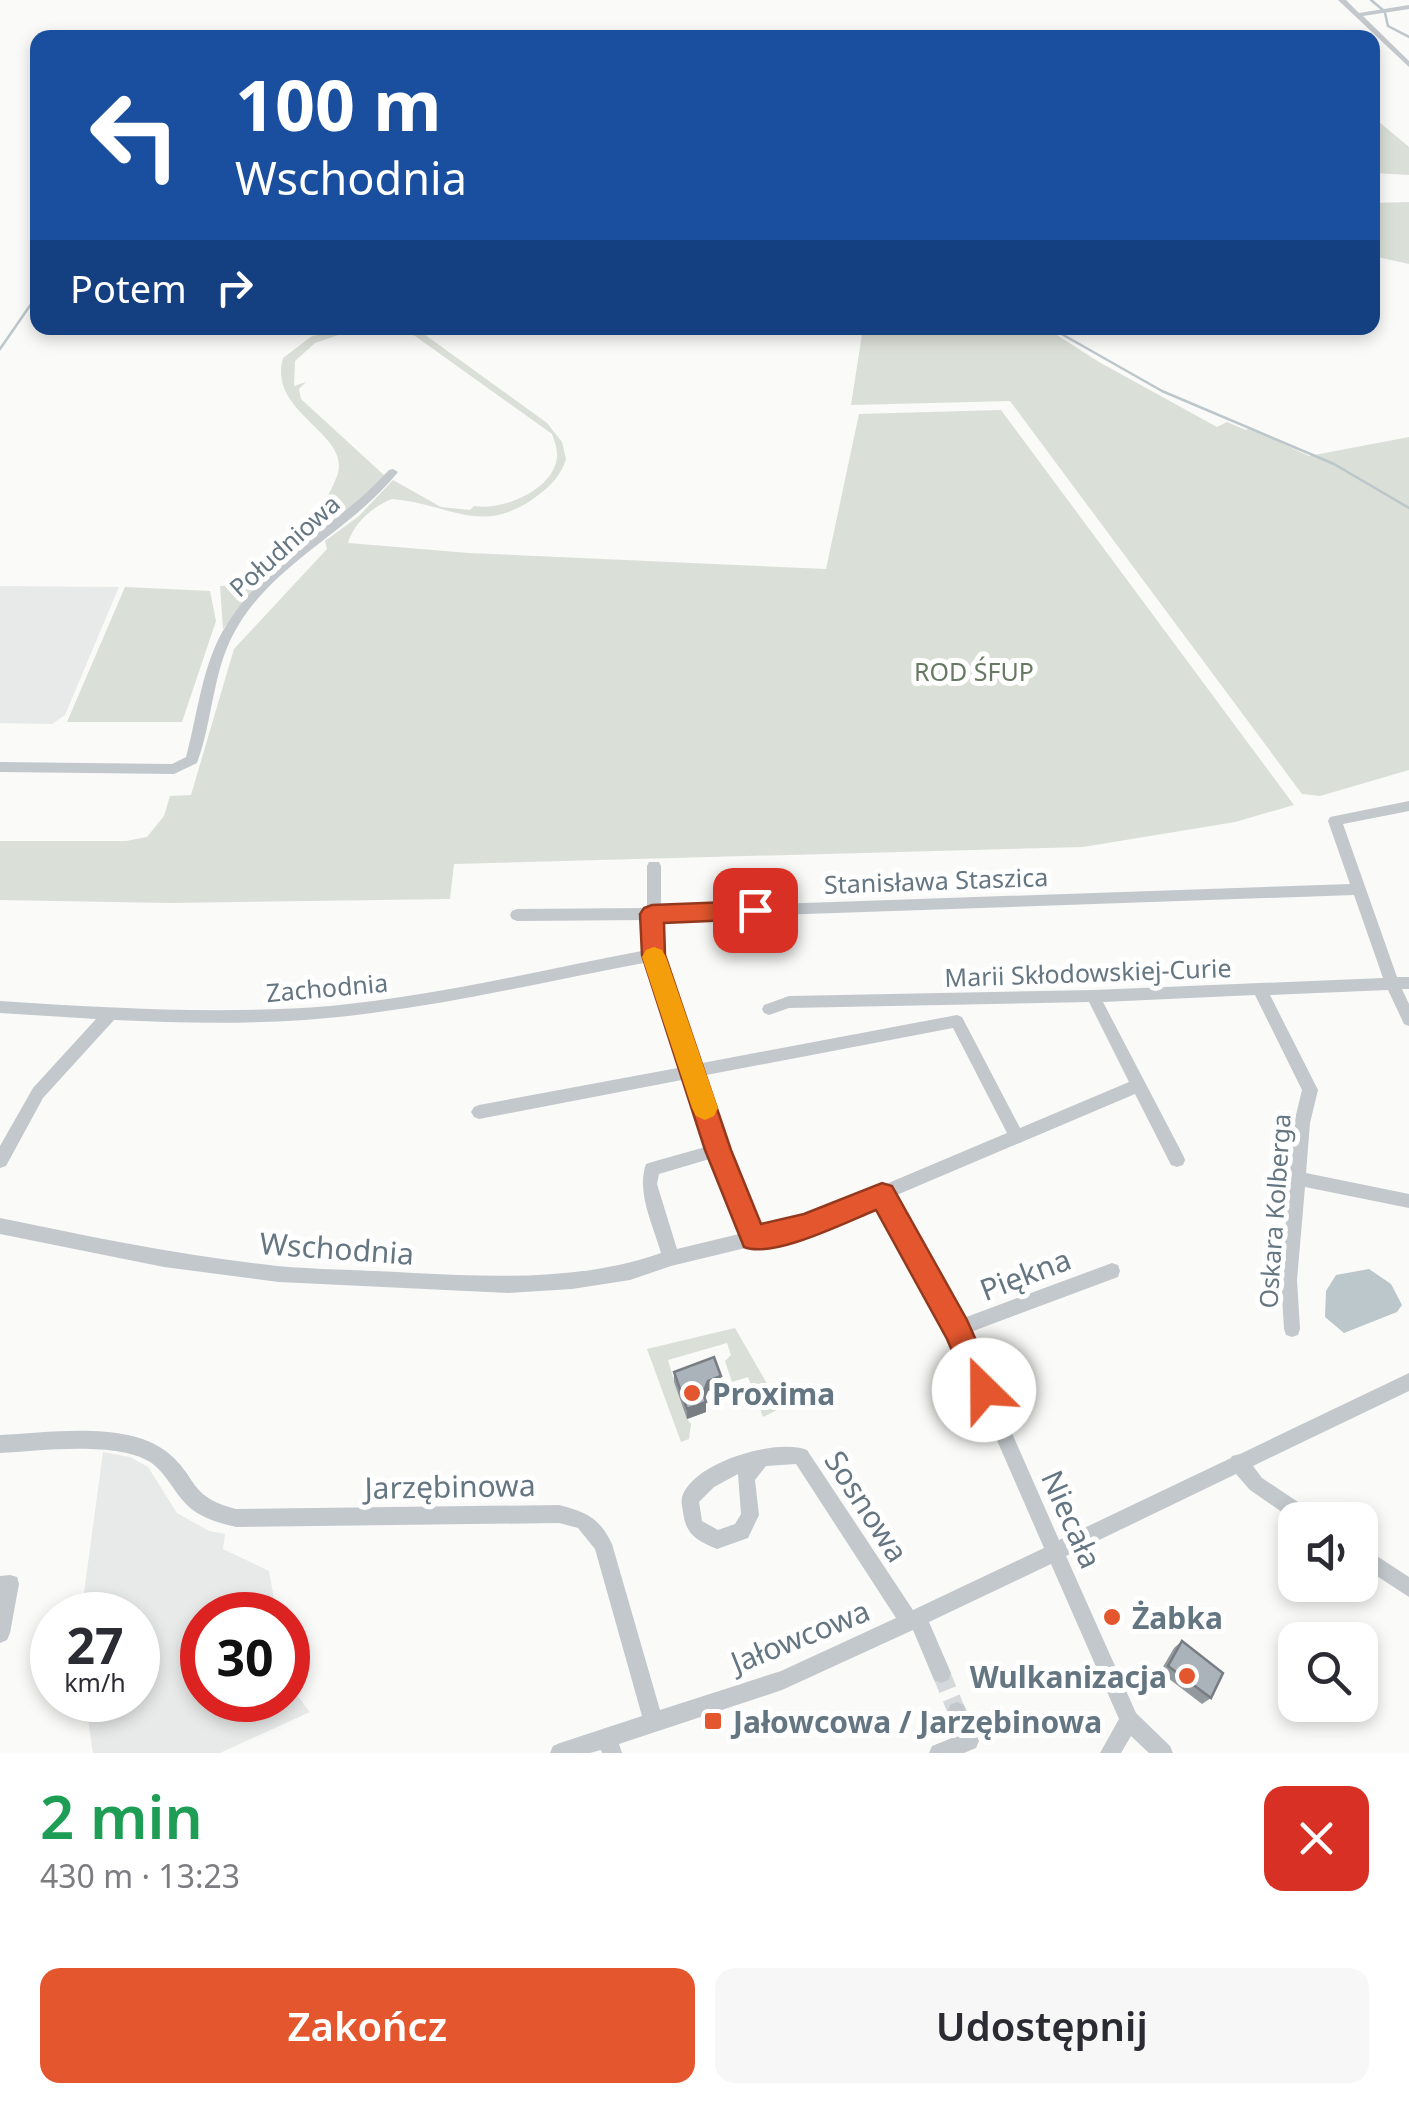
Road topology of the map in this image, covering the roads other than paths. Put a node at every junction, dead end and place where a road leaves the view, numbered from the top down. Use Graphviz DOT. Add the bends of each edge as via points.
graph roads {
  1 [pos="1342,0"];
  2 [pos="1409,7"];
  3 [pos="1358,15"];
  4 [pos="1374,30"];
  5 [pos="1380,36"];
  6 [pos="1409,64"];
  7 [pos="390,476"];
  8 [pos="0,768"];
  9 [pos="1409,806"];
  10 [pos="654,866"];
  11 [pos="1357,889"];
  12 [pos="652,914"];
  13 [pos="517,915"];
  14 [pos="654,955"];
  15 [pos="1409,983"];
  16 [pos="1392,984"];
  17 [pos="1260,990"];
  18 [pos="1093,996"];
  19 [pos="963,1000"];
  20 [pos="0,1008"];
  21 [pos="769,1009"];
  22 [pos="109,1015"];
  23 [pos="957,1020"];
  24 [pos="1409,1020"];
  25 [pos="694,1073"];
  26 [pos="1140,1085"];
  27 [pos="479,1112"];
  28 [pos="1016,1136"];
  29 [pos="718,1150"];
  30 [pos="1177,1160"];
  31 [pos="0,1161"];
  32 [pos="1300,1179"];
  33 [pos="882,1195"];
  34 [pos="1409,1201"];
  35 [pos="0,1226"];
  36 [pos="753,1238"];
  37 [pos="671,1258"];
  38 [pos="1112,1271"];
  39 [pos="957,1329"];
  40 [pos="1292,1329"];
  41 [pos="1409,1382"];
  42 [pos="0,1444"];
  43 [pos="760,1459"];
  44 [pos="1238,1462"];
  45 [pos="1283,1502"];
  46 [pos="1053,1550"];
  47 [pos="1378,1566"];
  48 [pos="0,1585"];
  49 [pos="1409,1587"];
  50 [pos="914,1620"];
  51 [pos="0,1633"];
  52 [pos="941,1673"];
  53 [pos="957,1712"];
  54 [pos="1129,1720"];
  55 [pos="654,1723"];
  56 [pos="610,1745"];
  57 [pos="560,1753"];
  58 [pos="939,1753"];
  59 [pos="1110,1753"];
  60 [pos="1162,1753"];
  1 -- 3 [label="street"];
  2 -- 3 [label="street"];
  3 -- 4 [label="street"];
  5 -- 6 [label="street"];
  7 -- 8 [label="street, Południowa" via="236,618 186,766"];
  9 -- 11 [label="street" via="1335,821"];
  10 -- 12 [label="street"];
  11 -- 12 [label="street, Stanisława Staszica"];
  11 -- 16 [label="street"];
  12 -- 13 [label="street, Stanisława Staszica"];
  12 -- 14 [label="street"];
  14 -- 22 [label="street, Zachodnia" via="331,1012"];
  14 -- 25 [label="street"];
  15 -- 16 [label="street, Marii Skłodowskiej-Curie"];
  16 -- 17 [label="street, Marii Skłodowskiej-Curie"];
  16 -- 24 [label="street"];
  17 -- 18 [label="street, Marii Skłodowskiej-Curie"];
  17 -- 32 [label="street, Oskara Kolberga" via="1310,1090"];
  18 -- 19 [label="street, Marii Skłodowskiej-Curie"];
  18 -- 26 [label="street"];
  19 -- 21 [label="street, Marii Skłodowskiej-Curie" via="789,1002"];
  19 -- 23 [label="street"];
  20 -- 22 [label="street, Zachodnia"];
  22 -- 31 [label="street" via="38,1092"];
  23 -- 25 [label="street"];
  23 -- 28 [label="street"];
  25 -- 27 [label="street"];
  25 -- 29 [label="street"];
  26 -- 28 [label="street, Wschodnia"];
  26 -- 30 [label="street"];
  28 -- 33 [label="street, Wschodnia"];
  29 -- 36 [label="street"];
  29 -- 37 [label="street" via="652,1170 649,1184"];
  32 -- 34 [label="street"];
  32 -- 40 [label="street, Oskara Kolberga" via="1289,1280"];
  33 -- 36 [label="street, Wschodnia"];
  33 -- 39 [label="street, Niecała"];
  35 -- 37 [label="street, Wschodnia" via="279,1274 572,1281"];
  36 -- 37 [label="street, Wschodnia"];
  38 -- 39 [label="street, Piękna"];
  39 -- 46 [label="street, Niecała"];
  41 -- 44 [label="street, Jałowcowa"];
  42 -- 55 [label="street, Jarzębinowa" via="131,1442 159,1457 201,1510 236,1518 559,1514 582,1520 603,1544"];
  43 -- 43 [label="street, Sosnowa" via="698,1484 688,1509 700,1533 716,1540 741,1531 750,1515 746,1477"];
  43 -- 50 [label="street, Sosnowa" via="801,1456"];
  44 -- 45 [label="street"];
  44 -- 46 [label="street, Jałowcowa"];
  46 -- 50 [label="street, Jałowcowa"];
  46 -- 54 [label="street, Niecała"];
  47 -- 49 [label="street"];
  48 -- 51 [label="street" via="10,1584"];
  50 -- 52 [label="street"];
  50 -- 55 [label="street, Jałowcowa" via="782,1680"];
  53 -- 58 [label="street" via="969,1741"];
  54 -- 59 [label="street"];
  54 -- 60 [label="street, Niecała"];
  55 -- 56 [label="street, Jałowcowa"];
  56 -- 57 [label="street, Jałowcowa"];
}
